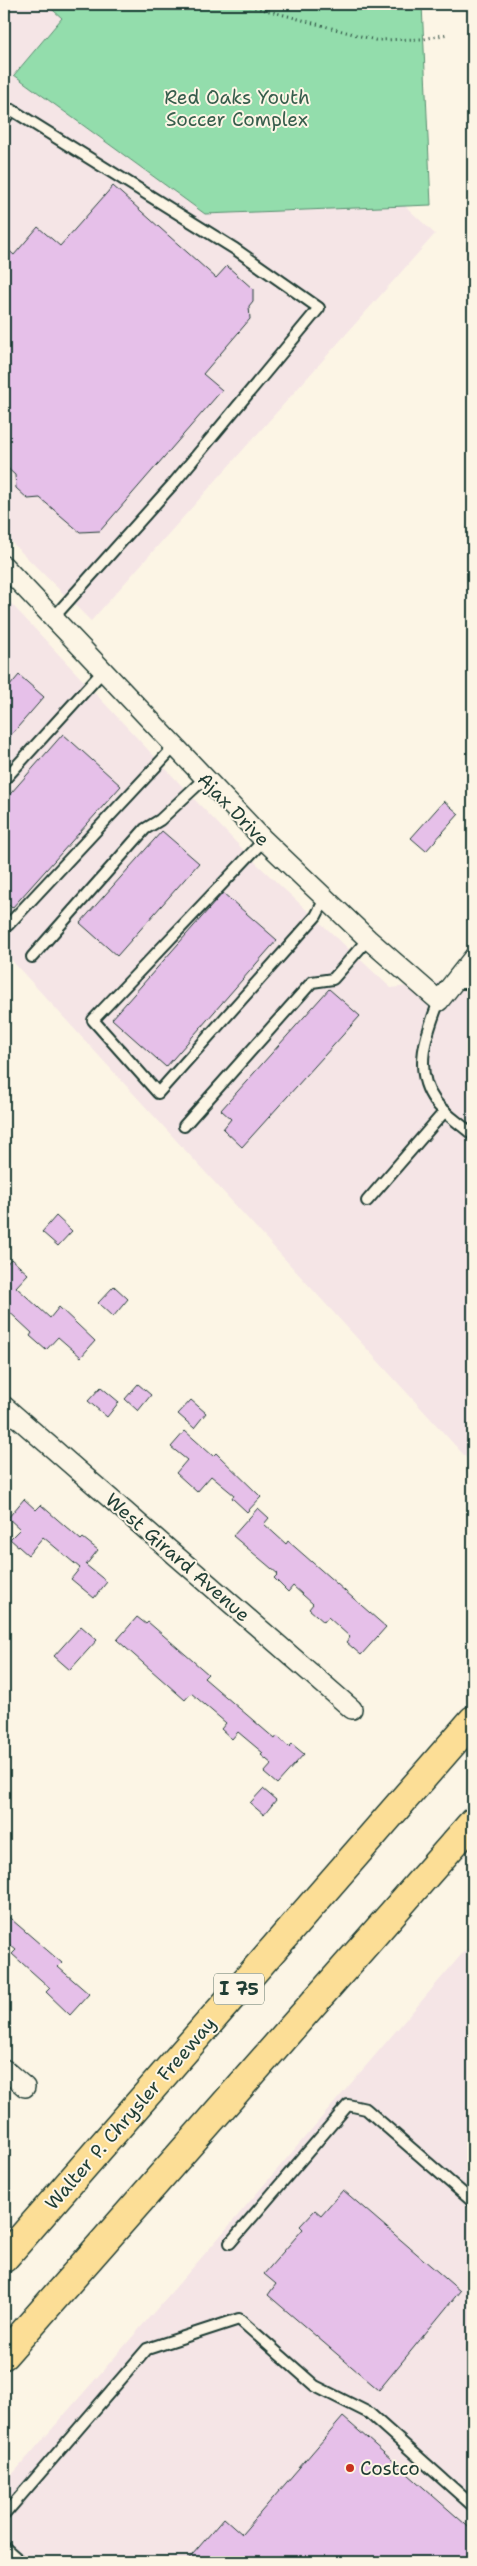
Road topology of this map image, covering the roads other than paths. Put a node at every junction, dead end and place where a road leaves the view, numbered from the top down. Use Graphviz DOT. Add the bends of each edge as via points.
graph roads {
  1 [pos="4,120"];
  2 [pos="4,566"];
  3 [pos="54,617"];
  4 [pos="104,670"];
  5 [pos="174,747"];
  6 [pos="204,779"];
  7 [pos="4,780"];
  8 [pos="264,840"];
  9 [pos="326,899"];
  10 [pos="4,921"];
  11 [pos="368,939"];
  12 [pos="32,957"];
  13 [pos="473,958"];
  14 [pos="454,983"];
  15 [pos="473,983"];
  16 [pos="439,1001"];
  17 [pos="445,1111"];
  18 [pos="184,1126"];
  19 [pos="473,1134"];
  20 [pos="367,1201"];
  21 [pos="4,1406"];
  22 [pos="352,1709"];
  23 [pos="473,1720"];
  24 [pos="473,1822"];
  25 [pos="4,2069"];
  26 [pos="25,2087"];
  27 [pos="473,2202"];
  28 [pos="230,2243"];
  29 [pos="4,2258"];
  30 [pos="4,2355"];
  31 [pos="473,2506"];
  32 [pos="4,2515"];
  33 [pos="4,2547"];
  34 [pos="20,2562"];
  1 -- 3 [label="lane" via="12,110 235,249 319,308 173,484"];
  2 -- 3 [label="street, Ajax Drive"];
  3 -- 4 [label="street, Ajax Drive"];
  4 -- 5 [label="street, Ajax Drive"];
  4 -- 7 [label="lane"];
  5 -- 6 [label="street, Ajax Drive"];
  5 -- 10 [label="lane" via="8,925"];
  6 -- 8 [label="street, Ajax Drive"];
  6 -- 12 [label="lane" via="160,820 145,829"];
  8 -- 9 [label="street, Ajax Drive"];
  8 -- 9 [label="lane" via="93,1020 158,1093 316,916"];
  9 -- 11 [label="street, Ajax Drive"];
  11 -- 16 [label="street, Ajax Drive"];
  11 -- 18 [label="lane" via="333,979 312,982"];
  13 -- 14 [label="street"];
  14 -- 15 [label="lane"];
  14 -- 16 [label="street"];
  16 -- 17 [label="lane" via="424,1042 424,1077 435,1102"];
  17 -- 19 [label="lane"];
  17 -- 20 [label="lane"];
  21 -- 22 [label="street, West Girard Avenue"];
  23 -- 29 [label="highway, Walter P. Chrysler Freeway / I 75"];
  24 -- 30 [label="highway"];
  25 -- 26 [label="street"];
  27 -- 28 [label="lane" via="366,2109 348,2105"];
  31 -- 32 [label="lane" via="368,2413 315,2386 239,2319 148,2349"];
  33 -- 34 [label="lane"];
}
